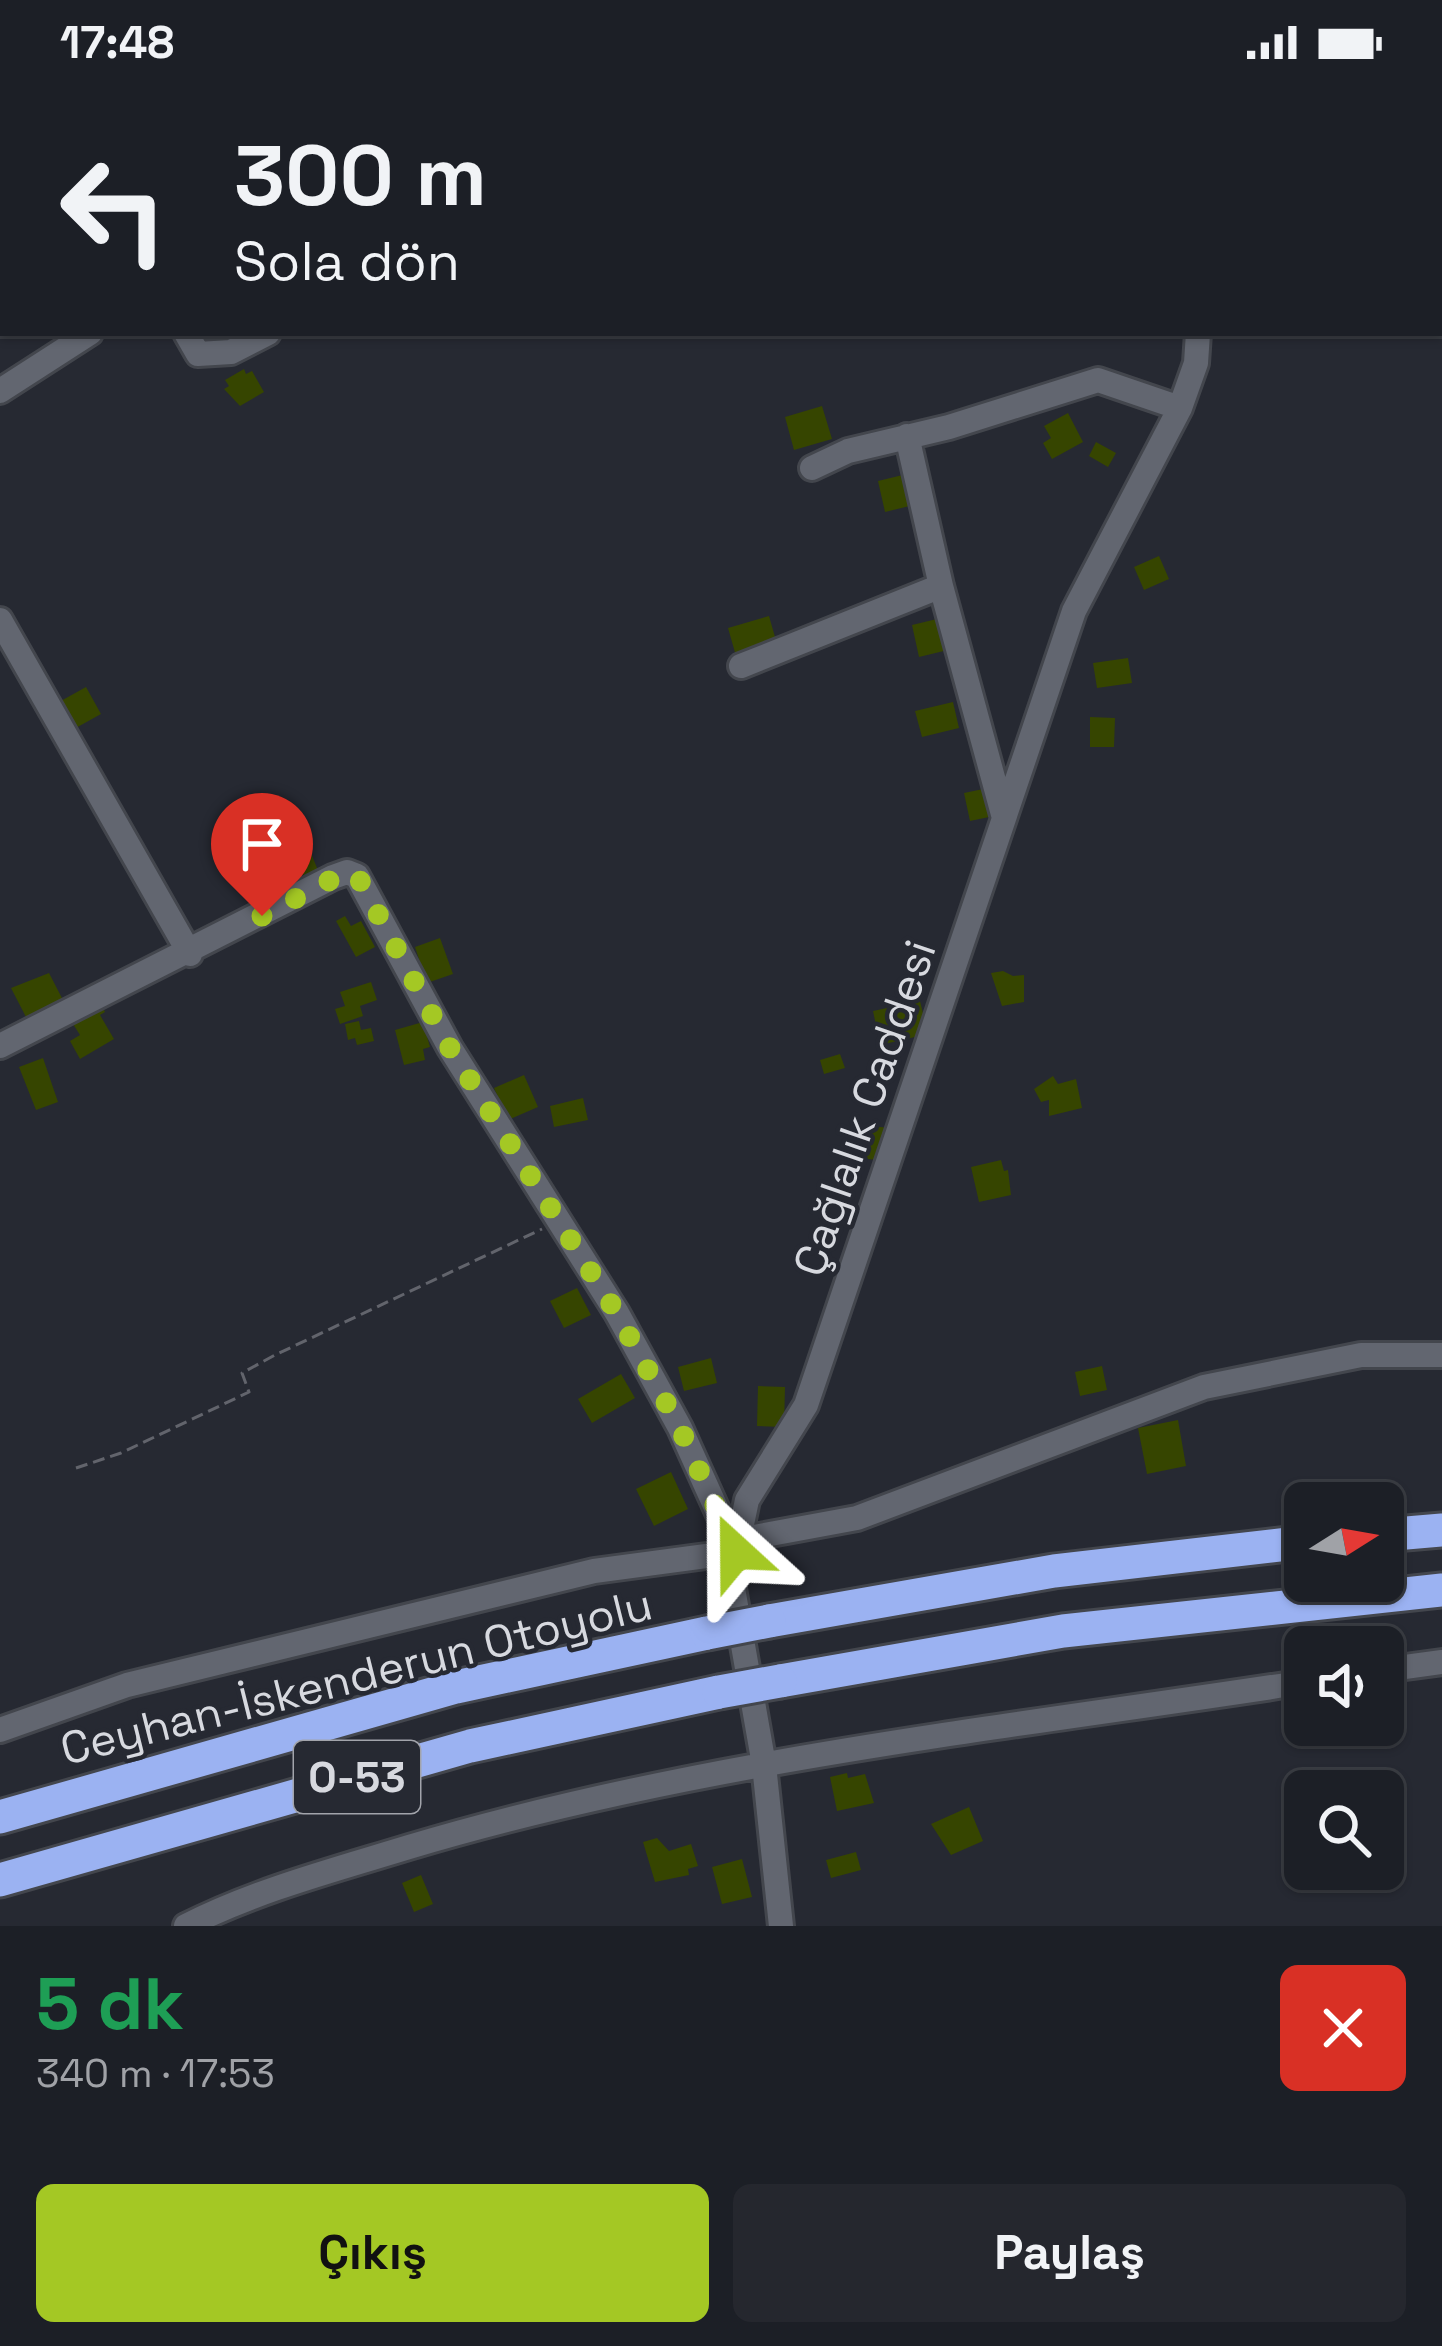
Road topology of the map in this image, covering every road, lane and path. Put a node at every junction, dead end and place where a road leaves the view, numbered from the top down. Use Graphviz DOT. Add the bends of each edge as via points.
graph roads {
  1 [pos="85,336"];
  2 [pos="188,336"];
  3 [pos="262,336"];
  4 [pos="1198,336"];
  5 [pos="0,391"];
  6 [pos="1180,408"];
  7 [pos="908,436"];
  8 [pos="812,468"];
  9 [pos="941,586"];
  10 [pos="0,620"];
  11 [pos="742,666"];
  12 [pos="1004,819"];
  13 [pos="190,953"];
  14 [pos="0,1046"];
  15 [pos="560,1220"];
  16 [pos="1442,1355"];
  17 [pos="76,1468"];
  18 [pos="1442,1530"];
  19 [pos="1404,1533"];
  20 [pos="1284,1544"];
  21 [pos="737,1546"];
  22 [pos="1442,1590"];
  23 [pos="1442,1662"];
  24 [pos="1404,1667"];
  25 [pos="1284,1685"];
  26 [pos="0,1730"];
  27 [pos="764,1766"];
  28 [pos="0,1816"];
  29 [pos="0,1880"];
  30 [pos="186,1926"];
  31 [pos="782,1926"];
  1 -- 5 [label="street"];
  2 -- 3 [label="street" via="198,354 231,352"];
  4 -- 6 [label="street, Çağlalık Caddesi"];
  6 -- 7 [label="street" via="1097,380"];
  6 -- 12 [label="street, Çağlalık Caddesi" via="1074,611"];
  7 -- 8 [label="street"];
  7 -- 9 [label="street"];
  9 -- 11 [label="street"];
  9 -- 12 [label="street"];
  10 -- 13 [label="street"];
  12 -- 21 [label="street, Çağlalık Caddesi" via="806,1405 747,1500"];
  13 -- 14 [label="street"];
  13 -- 15 [label="street" via="333,878 357,875 450,1048"];
  15 -- 17 [label="path" via="275,1354 242,1373 249,1392"];
  15 -- 21 [label="street" via="680,1428"];
  16 -- 21 [label="street" via="1361,1354 1204,1388 857,1518"];
  18 -- 19 [label="highway"];
  20 -- 28 [label="highway, Ceyhan-İskenderun Otoyolu / O-53, bridge" via="1054,1571 706,1633 456,1687"];
  21 -- 26 [label="street" via="594,1571 127,1685"];
  21 -- 27 [label="street, Çağlalık Caddesi" via="731,1577"];
  22 -- 29 [label="highway, O-53, bridge" via="1063,1631 718,1692 470,1746"];
  23 -- 24 [label="street"];
  25 -- 27 [label="street"];
  27 -- 30 [label="street" via="508,1818 273,1888"];
  27 -- 31 [label="street, Çağlalık Caddesi"];
}
